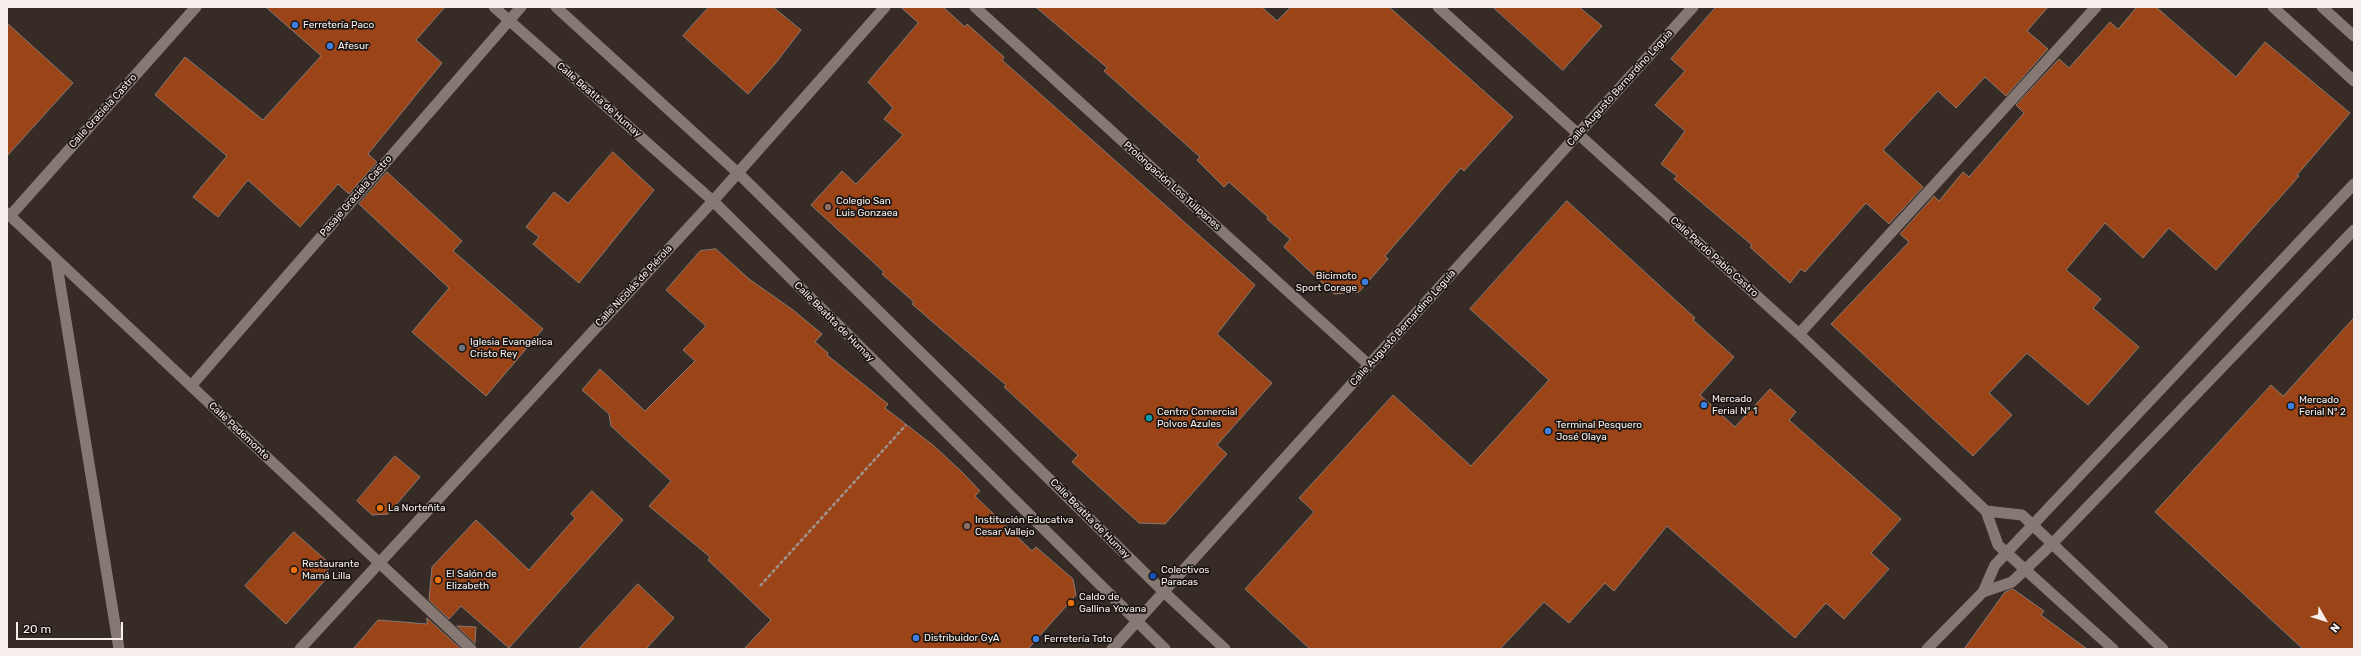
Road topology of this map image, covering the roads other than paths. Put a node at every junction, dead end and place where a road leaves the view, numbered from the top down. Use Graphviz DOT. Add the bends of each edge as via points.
graph roads {
  1 [pos="196,7"];
  2 [pos="494,7"];
  3 [pos="521,7"];
  4 [pos="556,7"];
  5 [pos="885,7"];
  6 [pos="975,7"];
  7 [pos="1438,7"];
  8 [pos="1693,7"];
  9 [pos="2096,7"];
  10 [pos="2273,7"];
  11 [pos="2322,7"];
  12 [pos="508,21"];
  13 [pos="2354,36"];
  14 [pos="2354,81"];
  15 [pos="1578,134"];
  16 [pos="738,173"];
  17 [pos="2354,184"];
  18 [pos="713,201"];
  19 [pos="8,214"];
  20 [pos="2354,230"];
  21 [pos="56,259"];
  22 [pos="1799,334"];
  23 [pos="1369,365"];
  24 [pos="191,386"];
  25 [pos="1986,511"];
  26 [pos="2032,524"];
  27 [pos="2052,544"];
  28 [pos="2006,552"];
  29 [pos="380,563"];
  30 [pos="2025,570"];
  31 [pos="1164,592"];
  32 [pos="1983,592"];
  33 [pos="1136,622"];
  34 [pos="119,649"];
  35 [pos="300,649"];
  36 [pos="471,649"];
  37 [pos="1112,649"];
  38 [pos="1165,649"];
  39 [pos="1225,649"];
  40 [pos="1927,649"];
  41 [pos="2113,649"];
  42 [pos="2163,649"];
  1 -- 19 [label="street, Calle Graciela Castro"];
  2 -- 12 [label="street, Calle Beatita de Humay"];
  3 -- 12 [label="street, Pasaje Graciela Castro"];
  4 -- 16 [label="street, Calle Beatita de Humay"];
  5 -- 16 [label="street, Calle Nicolás de Piérola"];
  6 -- 23 [label="street, Prolongación Los Tulipanes"];
  7 -- 15 [label="street, Calle Perdo Pablo Castro"];
  8 -- 15 [label="street, Calle Augusto Bernardino Leguía"];
  9 -- 22 [label="street"];
  10 -- 14 [label="street"];
  11 -- 13 [label="street"];
  12 -- 18 [label="street, Calle Beatita de Humay"];
  12 -- 24 [label="street, Pasaje Graciela Castro"];
  15 -- 22 [label="street, Calle Perdo Pablo Castro"];
  15 -- 23 [label="street, Calle Augusto Bernardino Leguía"];
  16 -- 18 [label="street, Calle Nicolás de Piérola"];
  16 -- 31 [label="street, Calle Beatita de Humay"];
  17 -- 26 [label="street"];
  18 -- 29 [label="street, Calle Nicolás de Piérola"];
  18 -- 33 [label="street, Calle Beatita de Humay"];
  19 -- 21 [label="street, Calle Pedemonte"];
  20 -- 27 [label="street"];
  21 -- 24 [label="street, Calle Pedemonte"];
  21 -- 34 [label="street"];
  22 -- 25 [label="street, Calle Perdo Pablo Castro"];
  23 -- 31 [label="street, Calle Augusto Bernardino Leguía"];
  24 -- 29 [label="street, Calle Pedemonte"];
  25 -- 26 [label="street" via="2022,515"];
  25 -- 28 [label="street" via="1998,545"];
  26 -- 27 [label="street"];
  26 -- 28 [label="street"];
  27 -- 30 [label="street"];
  27 -- 42 [label="street"];
  28 -- 30 [label="street"];
  28 -- 32 [label="street" via="1994,564"];
  29 -- 35 [label="street, Calle Nicolás de Piérola"];
  29 -- 36 [label="street, Calle Pedemonte"];
  30 -- 32 [label="street" via="2012,582"];
  30 -- 41 [label="street"];
  31 -- 33 [label="street, Calle Augusto Bernardino Leguía"];
  31 -- 39 [label="street, Calle Beatita de Humay"];
  32 -- 40 [label="street"];
  33 -- 37 [label="street, Calle Augusto Bernardino Leguía"];
  33 -- 38 [label="street, Calle Beatita de Humay"];
}
